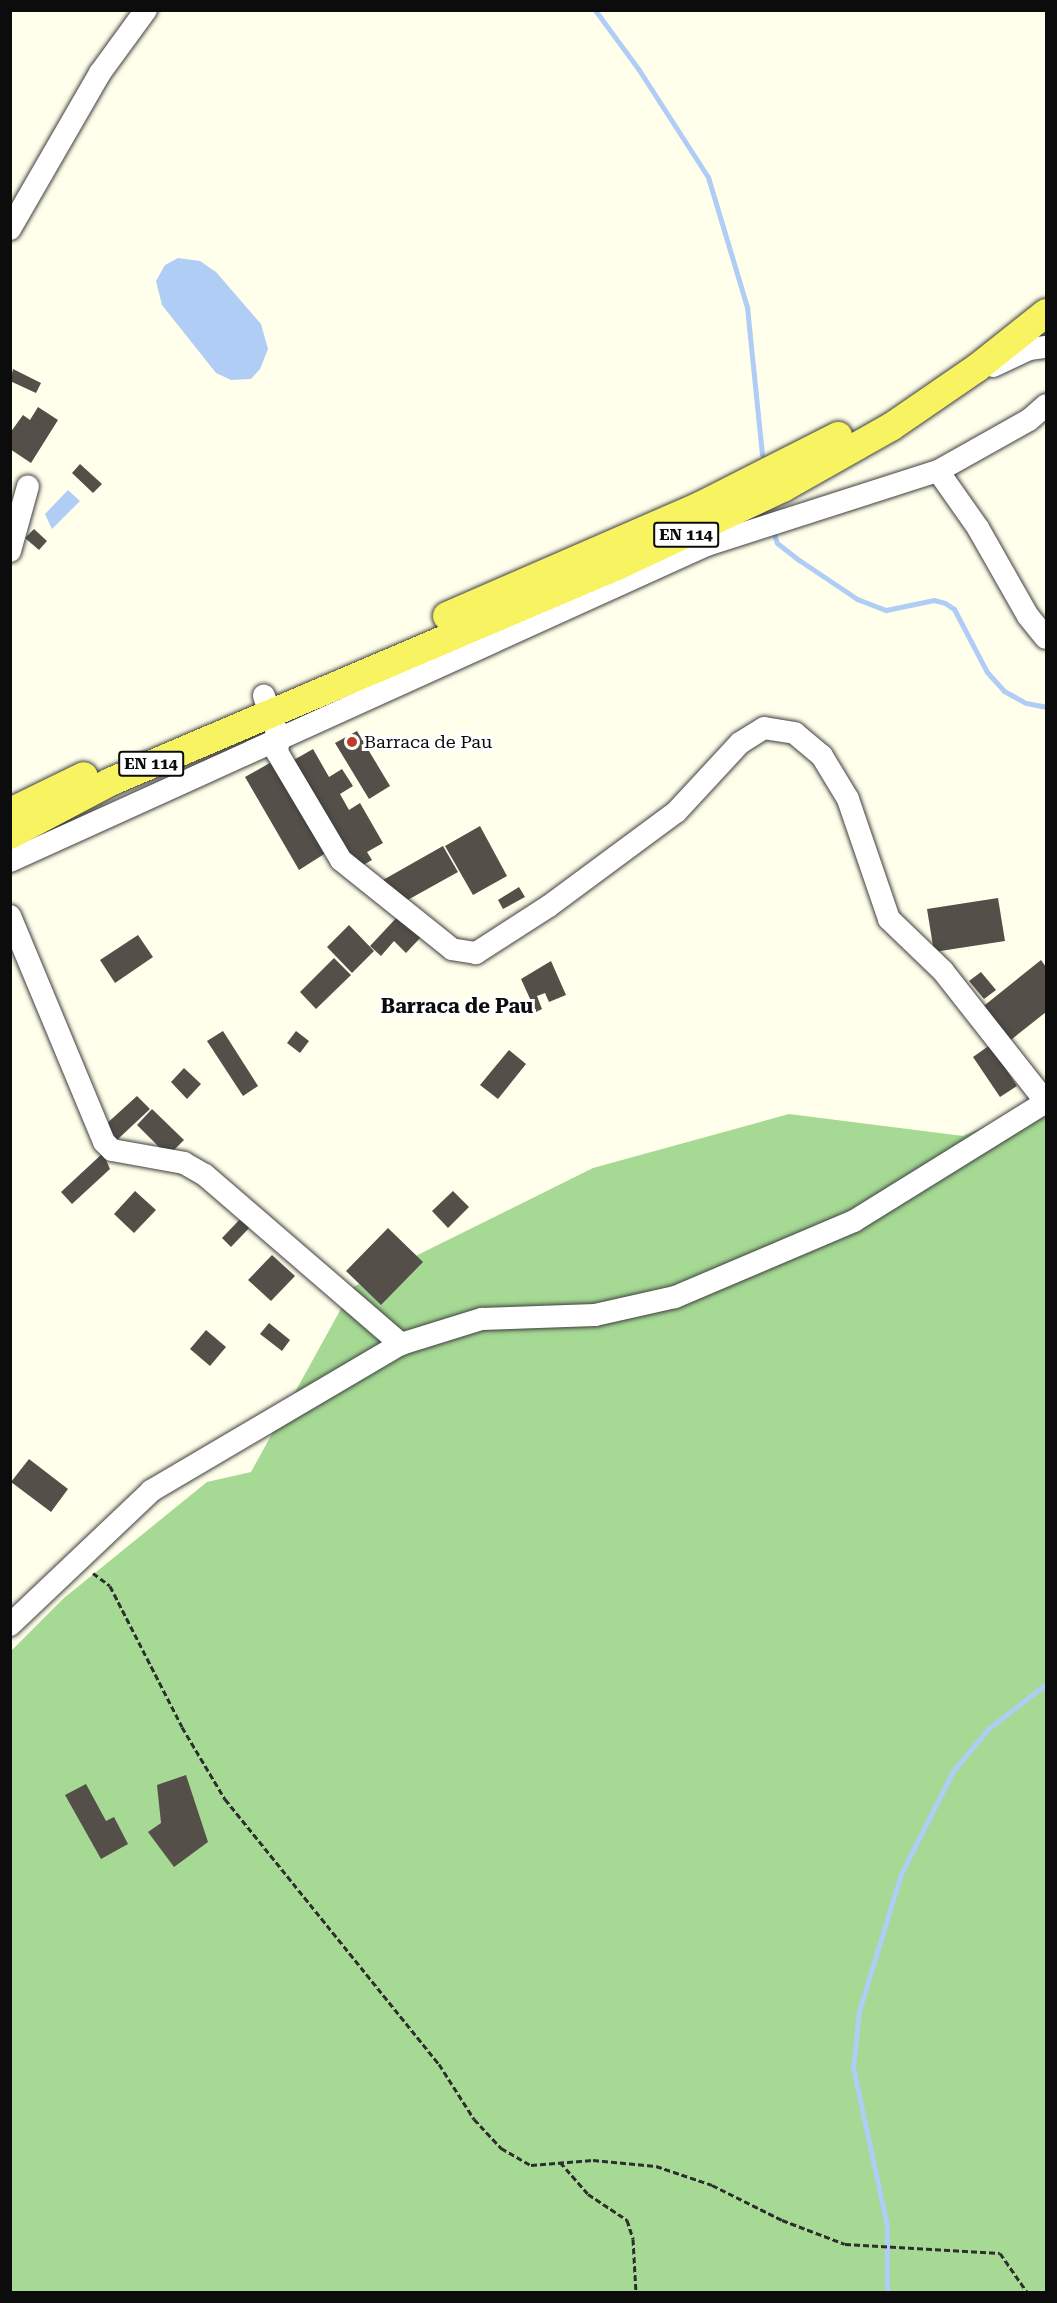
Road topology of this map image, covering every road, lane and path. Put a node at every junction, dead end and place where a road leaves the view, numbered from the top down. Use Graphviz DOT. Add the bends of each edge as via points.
graph roads {
  1 [pos="146,10"];
  2 [pos="10,229"];
  3 [pos="1047,291"];
  4 [pos="1038,312"];
  5 [pos="1047,347"];
  6 [pos="931,399"];
  7 [pos="1047,405"];
  8 [pos="938,471"];
  9 [pos="28,486"];
  10 [pos="10,551"];
  11 [pos="1047,638"];
  12 [pos="272,715"];
  13 [pos="10,812"];
  14 [pos="10,834"];
  15 [pos="10,861"];
  16 [pos="10,916"];
  17 [pos="401,1344"];
  18 [pos="78,1561"];
  19 [pos="10,1625"];
  20 [pos="560,2163"];
  21 [pos="636,2292"];
  22 [pos="1027,2292"];
  1 -- 2 [label="street" via="100,73"];
  3 -- 4 [label="main road, EN 114"];
  4 -- 6 [label="main road, EN 114"];
  4 -- 12 [label="main road, EN 114" via="855,428"];
  5 -- 6 [label="street" via="1009,357"];
  6 -- 12 [label="main road, EN 114" via="783,488 702,528"];
  7 -- 8 [label="street" via="1029,420"];
  8 -- 11 [label="street" via="978,528 1028,616"];
  8 -- 12 [label="street" via="707,545"];
  9 -- 10 [label="street"];
  12 -- 13 [label="main road, EN 114"];
  12 -- 14 [label="main road, EN 114" via="110,782"];
  12 -- 15 [label="street"];
  12 -- 17 [label="street" via="277,753 341,860 452,949 476,953 549,906 676,812 740,742 764,728 795,733 822,756 848,799 889,919 943,971 1047,1102 854,1221 675,1297 595,1316 482,1319"];
  16 -- 17 [label="street" via="104,1142 112,1150 184,1163 205,1175"];
  17 -- 18 [label="street" via="151,1491"];
  18 -- 19 [label="street"];
  18 -- 20 [label="path" via="110,1586 182,1727 225,1799 439,2064 474,2119 501,2148 531,2165"];
  20 -- 21 [label="path" via="588,2194 627,2220 633,2239"];
  20 -- 22 [label="path" via="593,2160 656,2166 712,2185 782,2220 845,2244 1000,2253"];
}
